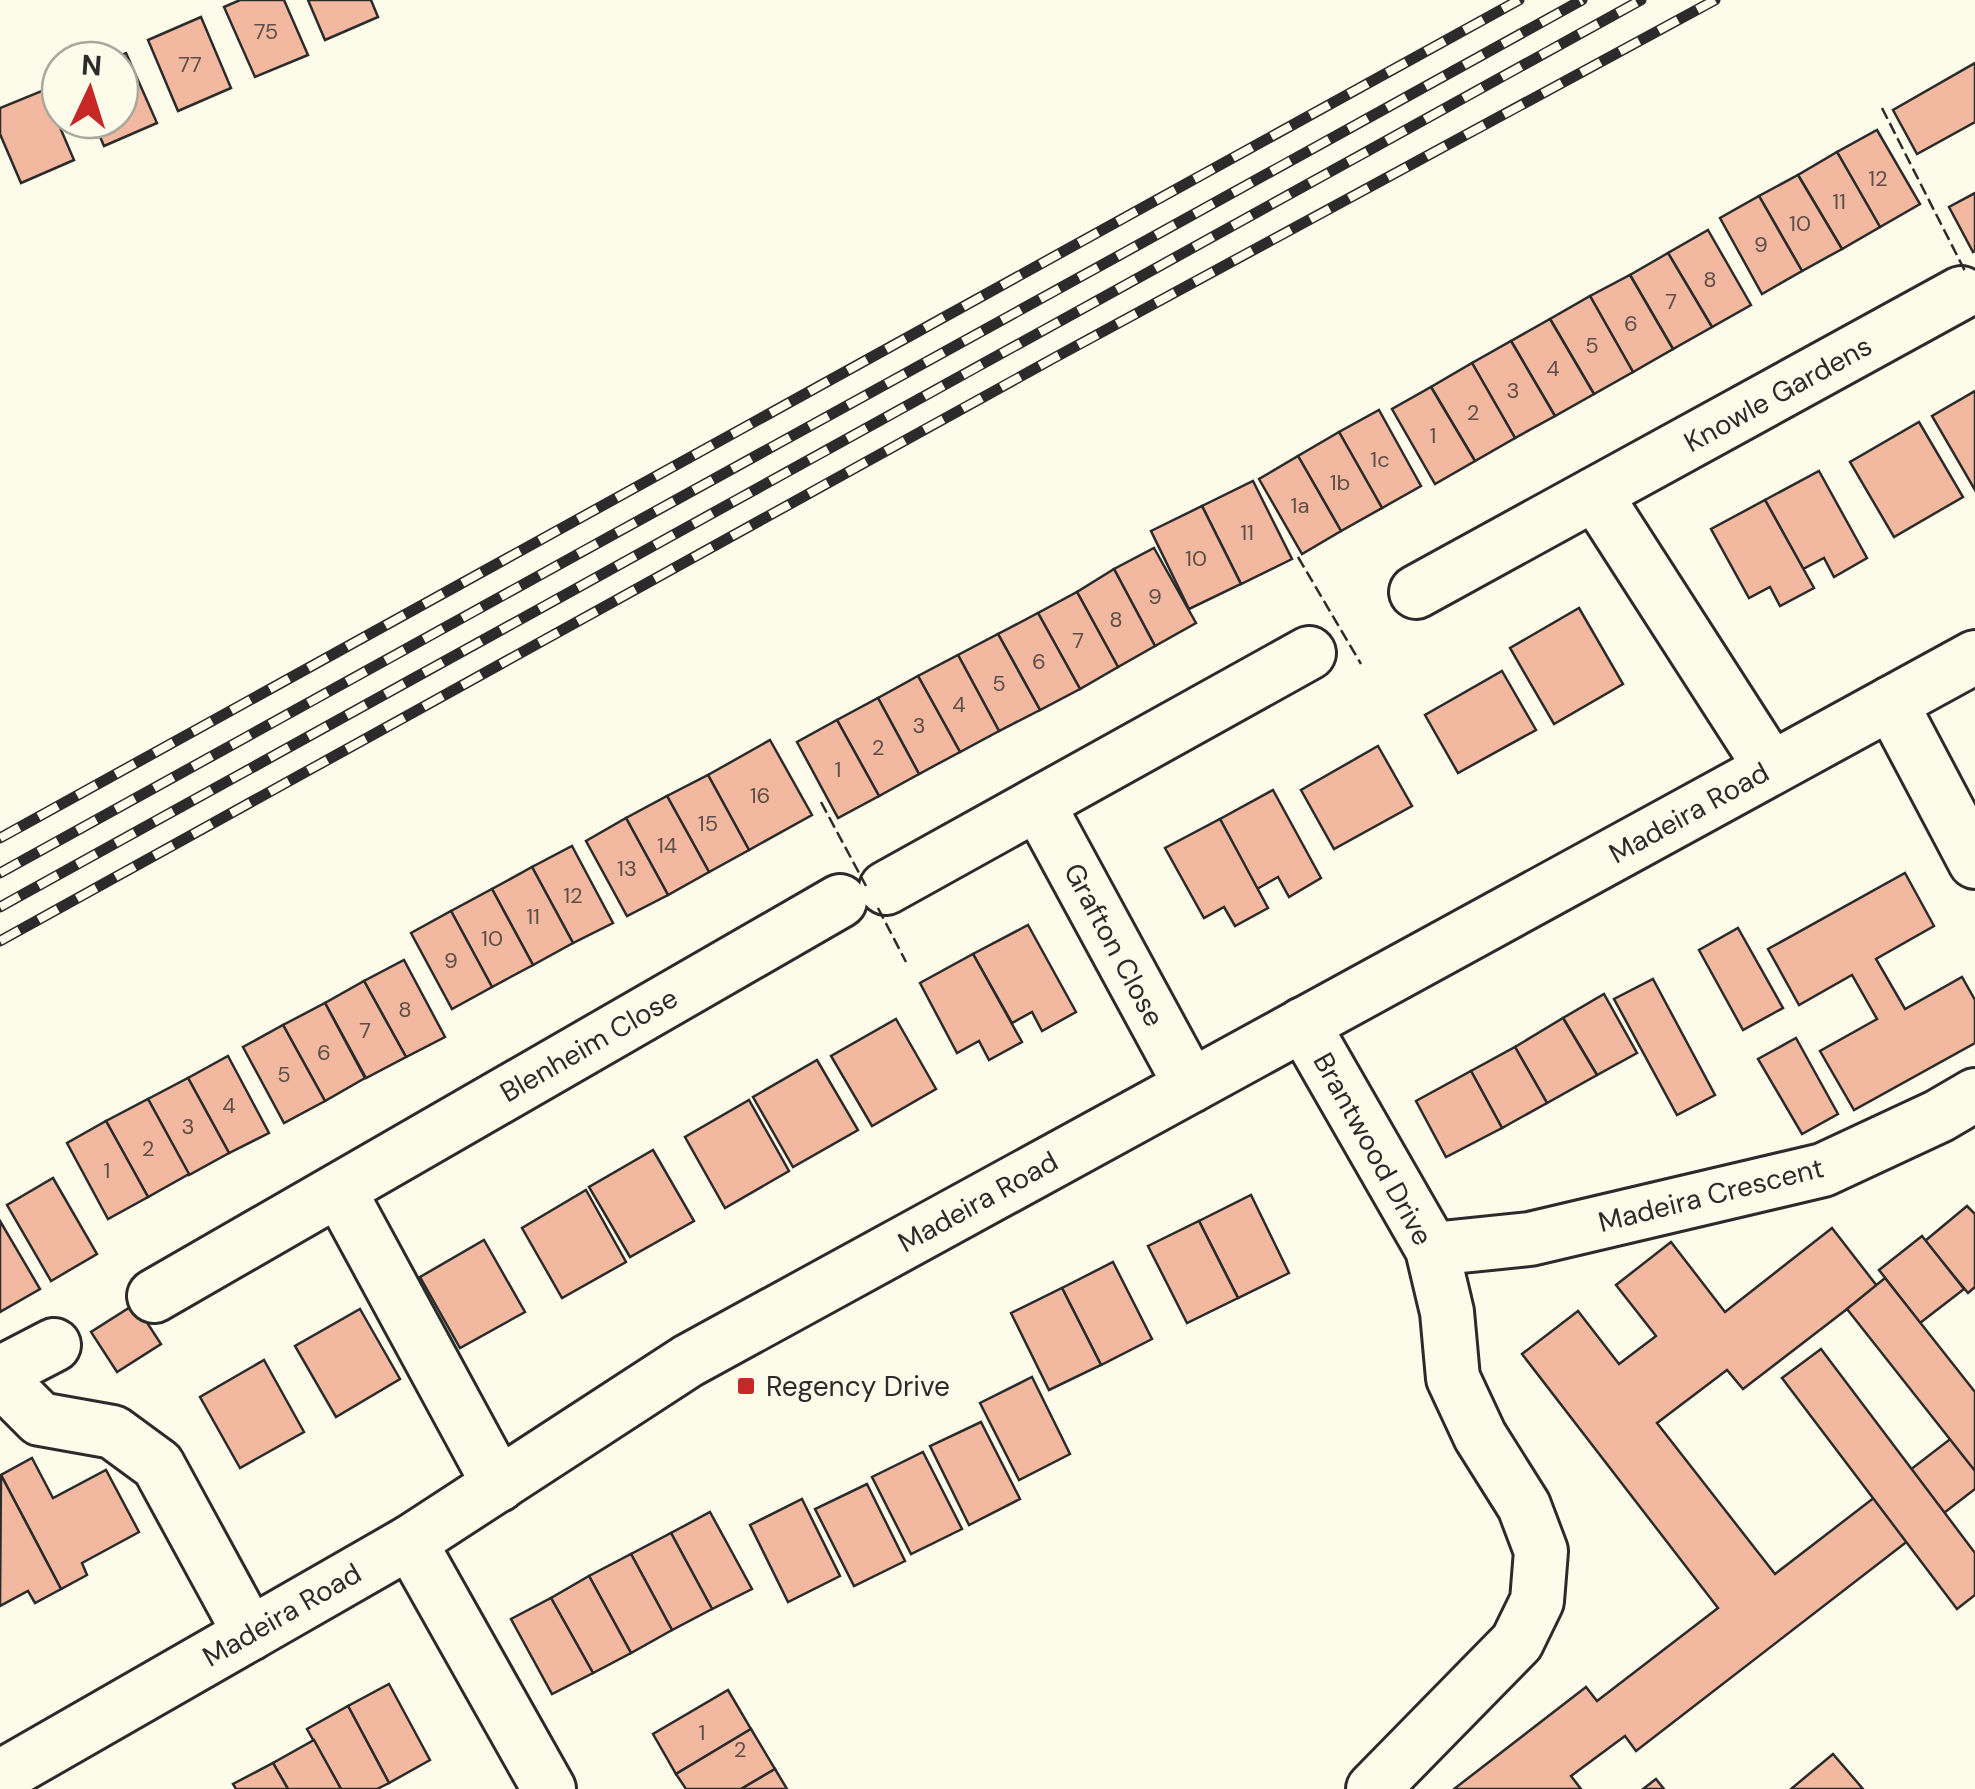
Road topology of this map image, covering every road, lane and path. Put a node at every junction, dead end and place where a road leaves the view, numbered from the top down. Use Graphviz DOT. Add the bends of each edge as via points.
graph roads {
  1 [pos="1961,293"];
  2 [pos="1595,494"];
  3 [pos="1416,592"];
  4 [pos="1308,654"];
  5 [pos="1975,657"];
  6 [pos="1891,703"];
  7 [pos="1772,768"];
  8 [pos="1038,804"];
  9 [pos="1975,862"];
  10 [pos="1303,1024"];
  11 [pos="1190,1086"];
  12 [pos="1975,1095"];
  13 [pos="339,1190"];
  14 [pos="1432,1249"];
  15 [pos="154,1296"];
  16 [pos="54,1344"];
  17 [pos="0,1376"];
  18 [pos="499,1485"];
  19 [pos="410,1542"];
  20 [pos="250,1634"];
  21 [pos="0,1777"];
  22 [pos="549,1789"];
  23 [pos="1373,1789"];
  1 -- 2 [label="street, Knowle Gardens"];
  2 -- 3 [label="street, Knowle Gardens"];
  2 -- 7 [label="street"];
  4 -- 8 [label="street"];
  5 -- 6 [label="street, Madeira Road"];
  6 -- 7 [label="street, Madeira Road"];
  6 -- 9 [label="street"];
  7 -- 10 [label="street, Madeira Road"];
  8 -- 11 [label="street, Grafton Close"];
  8 -- 13 [label="street, Blenheim Close" via="863,894"];
  10 -- 11 [label="street, Madeira Road"];
  10 -- 14 [label="street, Brantwood Drive"];
  11 -- 18 [label="street, Madeira Road" via="688,1361"];
  12 -- 14 [label="street, Madeira Crescent" via="1823,1170 1530,1239"];
  13 -- 15 [label="street, Blenheim Close"];
  13 -- 18 [label="street"];
  14 -- 23 [label="street, Brantwood Drive" via="1454,1378 1480,1436 1524,1506 1540,1551 1537,1601 1517,1642"];
  16 -- 17 [label="street"];
  17 -- 20 [label="street" via="40,1419 112,1432 158,1465"];
  18 -- 19 [label="street, Madeira Road"];
  19 -- 20 [label="street, Madeira Road"];
  19 -- 22 [label="street"];
  20 -- 21 [label="street, Madeira Road"];
}
